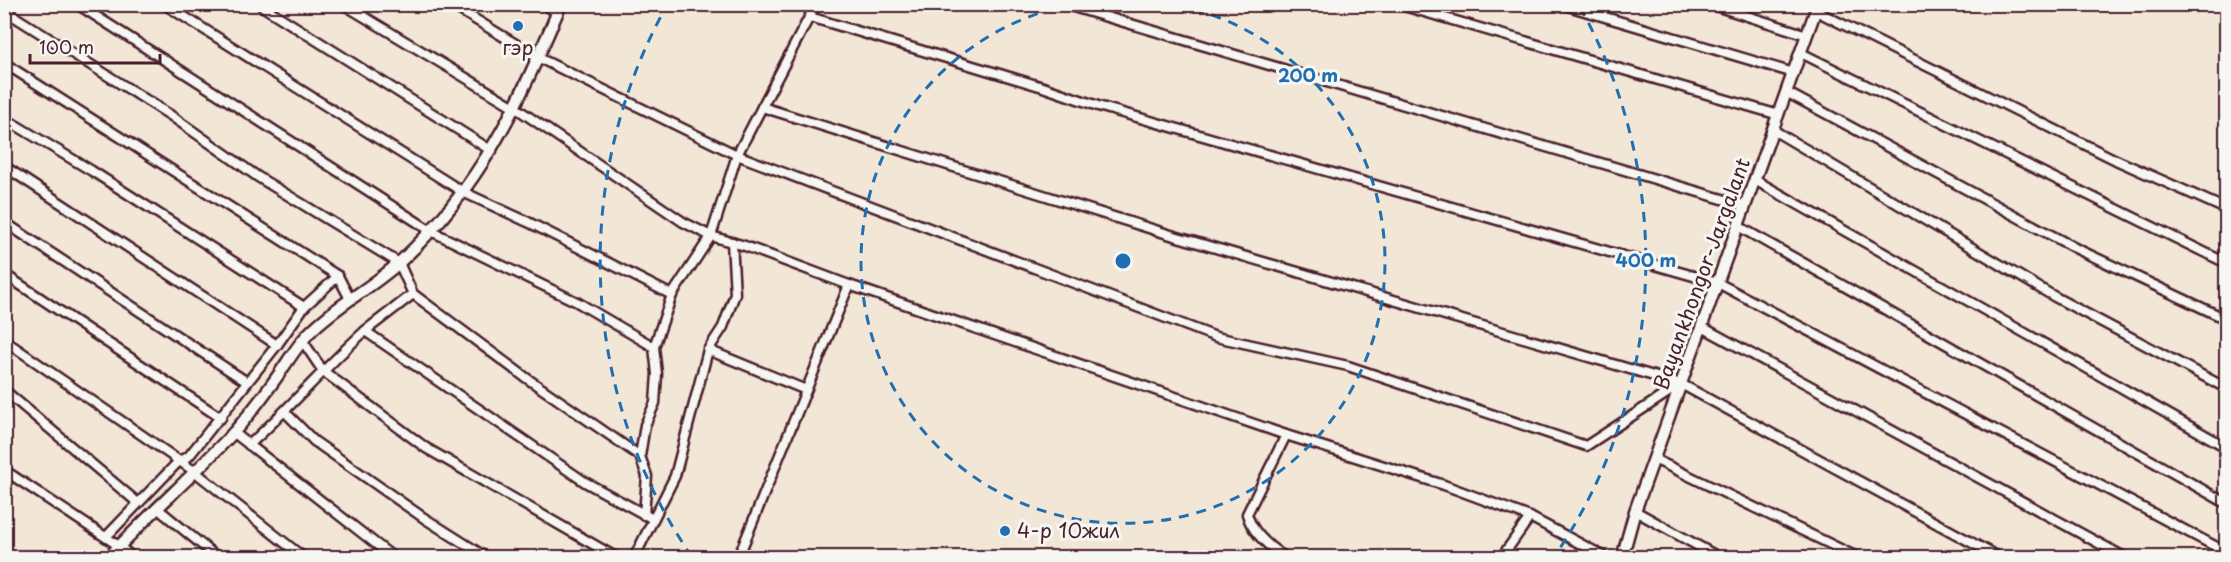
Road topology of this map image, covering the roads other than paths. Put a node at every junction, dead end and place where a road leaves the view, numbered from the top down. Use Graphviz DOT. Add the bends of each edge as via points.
graph roads {
  1 [pos="77,4"];
  2 [pos="164,4"];
  3 [pos="259,4"];
  4 [pos="343,4"];
  5 [pos="450,4"];
  6 [pos="543,4"];
  7 [pos="816,4"];
  8 [pos="1063,4"];
  9 [pos="1397,4"];
  10 [pos="1561,4"];
  11 [pos="1709,4"];
  12 [pos="1817,8"];
  13 [pos="559,9"];
  14 [pos="4,10"];
  15 [pos="810,17"];
  16 [pos="1808,35"];
  17 [pos="1801,53"];
  18 [pos="537,57"];
  19 [pos="4,63"];
  20 [pos="1794,73"];
  21 [pos="1786,92"];
  22 [pos="762,107"];
  23 [pos="516,108"];
  24 [pos="1779,115"];
  25 [pos="4,118"];
  26 [pos="1773,130"];
  27 [pos="492,151"];
  28 [pos="736,155"];
  29 [pos="4,166"];
  30 [pos="1755,180"];
  31 [pos="463,192"];
  32 [pos="1746,206"];
  33 [pos="2226,209"];
  34 [pos="4,222"];
  35 [pos="1738,226"];
  36 [pos="431,231"];
  37 [pos="711,236"];
  38 [pos="732,242"];
  39 [pos="2220,260"];
  40 [pos="399,263"];
  41 [pos="4,274"];
  42 [pos="338,276"];
  43 [pos="1718,283"];
  44 [pos="849,285"];
  45 [pos="413,294"];
  46 [pos="672,295"];
  47 [pos="350,299"];
  48 [pos="304,307"];
  49 [pos="2226,319"];
  50 [pos="1702,327"];
  51 [pos="365,331"];
  52 [pos="4,340"];
  53 [pos="302,340"];
  54 [pos="277,345"];
  55 [pos="654,347"];
  56 [pos="708,350"];
  57 [pos="322,371"];
  58 [pos="247,382"];
  59 [pos="1681,384"];
  60 [pos="2226,388"];
  61 [pos="4,390"];
  62 [pos="806,390"];
  63 [pos="285,412"];
  64 [pos="220,418"];
  65 [pos="233,432"];
  66 [pos="1286,435"];
  67 [pos="249,445"];
  68 [pos="2226,447"];
  69 [pos="640,456"];
  70 [pos="1654,459"];
  71 [pos="179,461"];
  72 [pos="4,470"];
  73 [pos="194,471"];
  74 [pos="2226,502"];
  75 [pos="138,503"];
  76 [pos="157,508"];
  77 [pos="1635,511"];
  78 [pos="644,515"];
  79 [pos="1530,516"];
  80 [pos="653,519"];
  81 [pos="106,537"];
  82 [pos="119,546"];
  83 [pos="2226,552"];
  84 [pos="108,558"];
  85 [pos="133,558"];
  86 [pos="218,558"];
  87 [pos="304,558"];
  88 [pos="394,558"];
  89 [pos="487,558"];
  90 [pos="617,558"];
  91 [pos="634,558"];
  92 [pos="738,558"];
  93 [pos="1286,558"];
  94 [pos="1501,558"];
  95 [pos="1606,558"];
  96 [pos="1622,558"];
  97 [pos="1720,558"];
  98 [pos="1859,558"];
  99 [pos="2000,558"];
  100 [pos="2126,558"];
  1 -- 36 [label="street"];
  2 -- 31 [label="street"];
  3 -- 27 [label="street"];
  4 -- 23 [label="street"];
  5 -- 18 [label="street"];
  6 -- 13 [label="street"];
  7 -- 15 [label="street"];
  8 -- 32 [label="street"];
  9 -- 24 [label="street"];
  10 -- 20 [label="street"];
  11 -- 16 [label="street"];
  12 -- 16 [label="street, Bayankhongor-Jargalant"];
  12 -- 33 [label="street" via="2116,160"];
  13 -- 18 [label="street"];
  14 -- 40 [label="street" via="170,115 258,177"];
  15 -- 22 [label="street"];
  15 -- 43 [label="street" via="1098,106"];
  16 -- 17 [label="street, Bayankhongor-Jargalant"];
  17 -- 20 [label="street, Bayankhongor-Jargalant"];
  17 -- 39 [label="street"];
  18 -- 23 [label="street"];
  18 -- 28 [label="street"];
  19 -- 42 [label="street"];
  20 -- 21 [label="street, Bayankhongor-Jargalant"];
  21 -- 24 [label="street, Bayankhongor-Jargalant"];
  21 -- 49 [label="street" via="2075,248"];
  22 -- 28 [label="street"];
  22 -- 59 [label="street" via="1171,235"];
  23 -- 27 [label="street"];
  23 -- 37 [label="street" via="683,222"];
  24 -- 26 [label="street, Bayankhongor-Jargalant"];
  25 -- 48 [label="street"];
  26 -- 30 [label="street, Bayankhongor-Jargalant"];
  26 -- 60 [label="street" via="2055,297"];
  27 -- 31 [label="street"];
  28 -- 37 [label="street"];
  28 -- 59 [label="street" via="1216,337 1348,366 1586,446"];
  29 -- 54 [label="street"];
  30 -- 32 [label="street, Bayankhongor-Jargalant"];
  30 -- 68 [label="street"];
  31 -- 36 [label="street"];
  31 -- 46 [label="street"];
  32 -- 35 [label="street, Bayankhongor-Jargalant"];
  34 -- 58 [label="street"];
  35 -- 43 [label="street, Bayankhongor-Jargalant"];
  35 -- 74 [label="street"];
  36 -- 40 [label="street"];
  36 -- 55 [label="street" via="577,302"];
  37 -- 38 [label="street"];
  37 -- 46 [label="street"];
  38 -- 44 [label="street"];
  38 -- 56 [label="street" via="735,294 723,327"];
  40 -- 45 [label="street"];
  40 -- 47 [label="street"];
  41 -- 64 [label="street"];
  42 -- 47 [label="street"];
  42 -- 48 [label="street"];
  43 -- 50 [label="street, Bayankhongor-Jargalant"];
  43 -- 83 [label="street"];
  44 -- 62 [label="street"];
  44 -- 66 [label="street"];
  45 -- 51 [label="street"];
  45 -- 69 [label="street"];
  46 -- 55 [label="street"];
  47 -- 53 [label="street"];
  48 -- 54 [label="street"];
  50 -- 59 [label="street, Bayankhongor-Jargalant"];
  50 -- 100 [label="street"];
  51 -- 57 [label="street"];
  51 -- 78 [label="street" via="585,482"];
  52 -- 71 [label="street"];
  53 -- 57 [label="street"];
  53 -- 65 [label="street"];
  54 -- 58 [label="street"];
  55 -- 69 [label="street" via="655,402 645,425"];
  56 -- 62 [label="street"];
  56 -- 80 [label="street" via="675,476"];
  57 -- 63 [label="street"];
  57 -- 90 [label="street" via="426,448"];
  58 -- 64 [label="street"];
  59 -- 70 [label="street, Bayankhongor-Jargalant"];
  59 -- 99 [label="street"];
  61 -- 75 [label="street"];
  62 -- 92 [label="street"];
  63 -- 67 [label="street"];
  63 -- 89 [label="street" via="314,441"];
  64 -- 71 [label="street" via="189,456"];
  65 -- 67 [label="street"];
  65 -- 73 [label="street"];
  66 -- 79 [label="street"];
  66 -- 93 [label="street" via="1246,514 1250,526"];
  67 -- 88 [label="street"];
  69 -- 78 [label="street" via="646,476"];
  70 -- 77 [label="street, Bayankhongor-Jargalant"];
  70 -- 98 [label="street"];
  71 -- 73 [label="street"];
  71 -- 75 [label="street"];
  72 -- 81 [label="street"];
  73 -- 76 [label="street"];
  73 -- 87 [label="street"];
  75 -- 81 [label="street"];
  76 -- 82 [label="street"];
  76 -- 86 [label="street"];
  77 -- 96 [label="street, Bayankhongor-Jargalant"];
  77 -- 97 [label="street"];
  78 -- 80 [label="street"];
  79 -- 94 [label="street"];
  79 -- 95 [label="street"];
  80 -- 91 [label="street"];
  81 -- 82 [label="street"];
  82 -- 84 [label="street"];
  82 -- 85 [label="street"];
}
